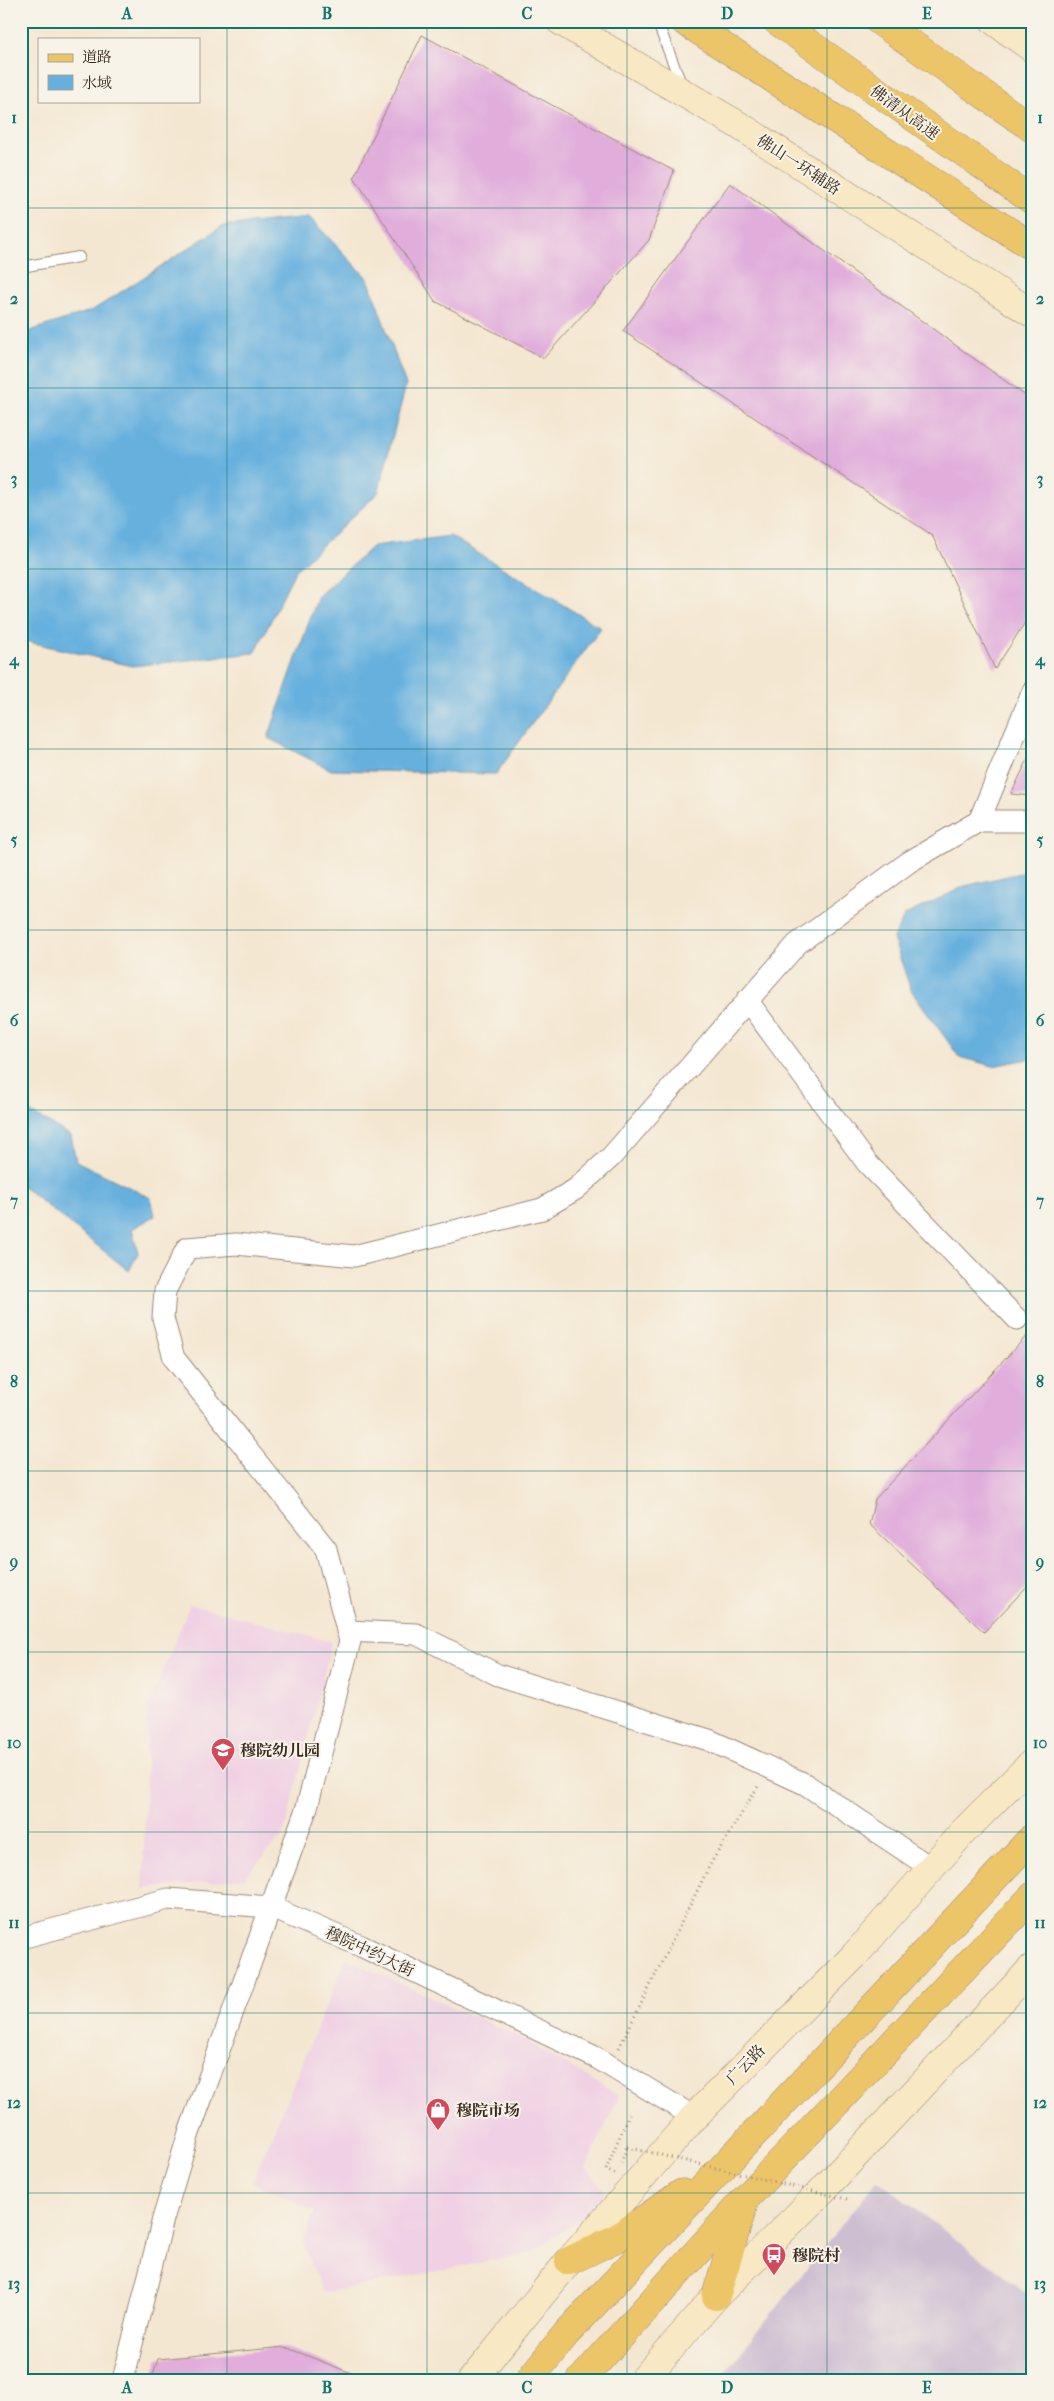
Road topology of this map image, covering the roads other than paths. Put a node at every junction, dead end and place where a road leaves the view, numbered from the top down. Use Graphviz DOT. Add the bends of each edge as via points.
graph roads {
  1 [pos="560,21"];
  2 [pos="657,21"];
  3 [pos="684,21"];
  4 [pos="777,21"];
  5 [pos="879,21"];
  6 [pos="994,21"];
  7 [pos="1033,49"];
  8 [pos="684,93"];
  9 [pos="1033,130"];
  10 [pos="1033,201"];
  11 [pos="1033,247"];
  12 [pos="78,256"];
  13 [pos="21,267"];
  14 [pos="1033,314"];
  15 [pos="1033,691"];
  16 [pos="979,821"];
  17 [pos="1033,821"];
  18 [pos="747,1000"];
  19 [pos="1017,1319"];
  20 [pos="347,1631"];
  21 [pos="1033,1762"];
  22 [pos="1033,1837"];
  23 [pos="932,1868"];
  24 [pos="1033,1896"];
  25 [pos="270,1907"];
  26 [pos="21,1938"];
  27 [pos="1033,1967"];
  28 [pos="694,2117"];
  29 [pos="730,2158"];
  30 [pos="745,2199"];
  31 [pos="569,2261"];
  32 [pos="716,2296"];
  33 [pos="124,2380"];
  34 [pos="472,2380"];
  35 [pos="529,2380"];
  36 [pos="581,2380"];
  37 [pos="643,2380"];
  1 -- 8 [label="main road, 佛山一环辅路"];
  2 -- 8 [label="lane"];
  3 -- 11 [label="main road"];
  4 -- 10 [label="main road, 佛清从高速"];
  5 -- 9 [label="main road"];
  6 -- 7 [label="main road"];
  8 -- 14 [label="main road, 佛山一环辅路"];
  12 -- 13 [label="lane"];
  15 -- 16 [label="street"];
  16 -- 17 [label="street"];
  16 -- 18 [label="street" via="909,862 796,944"];
  18 -- 19 [label="street" via="867,1163"];
  18 -- 20 [label="street" via="611,1157 576,1189 542,1209 354,1256 236,1244 188,1248 165,1291 163,1318 174,1358 326,1550"];
  20 -- 23 [label="street" via="416,1634 498,1675 709,1740 805,1784"];
  20 -- 25 [label="street" via="350,1641 306,1807"];
  21 -- 23 [label="main road, 广云路"];
  22 -- 29 [label="main road"];
  23 -- 28 [label="main road, 广云路" via="854,1956"];
  24 -- 30 [label="main road"];
  25 -- 26 [label="street, 穆院中约大街" via="168,1899"];
  25 -- 28 [label="street, 穆院中约大街" via="361,1946 610,2066"];
  25 -- 33 [label="street" via="189,2133 163,2219"];
  27 -- 32 [label="main road" via="817,2196"];
  28 -- 31 [label="main road, 广云路"];
  29 -- 31 [label="main road" via="617,2238"];
  29 -- 35 [label="main road" via="566,2334"];
  30 -- 32 [label="main road"];
  30 -- 36 [label="main road"];
  31 -- 34 [label="main road, 广云路"];
  32 -- 37 [label="main road"];
}
